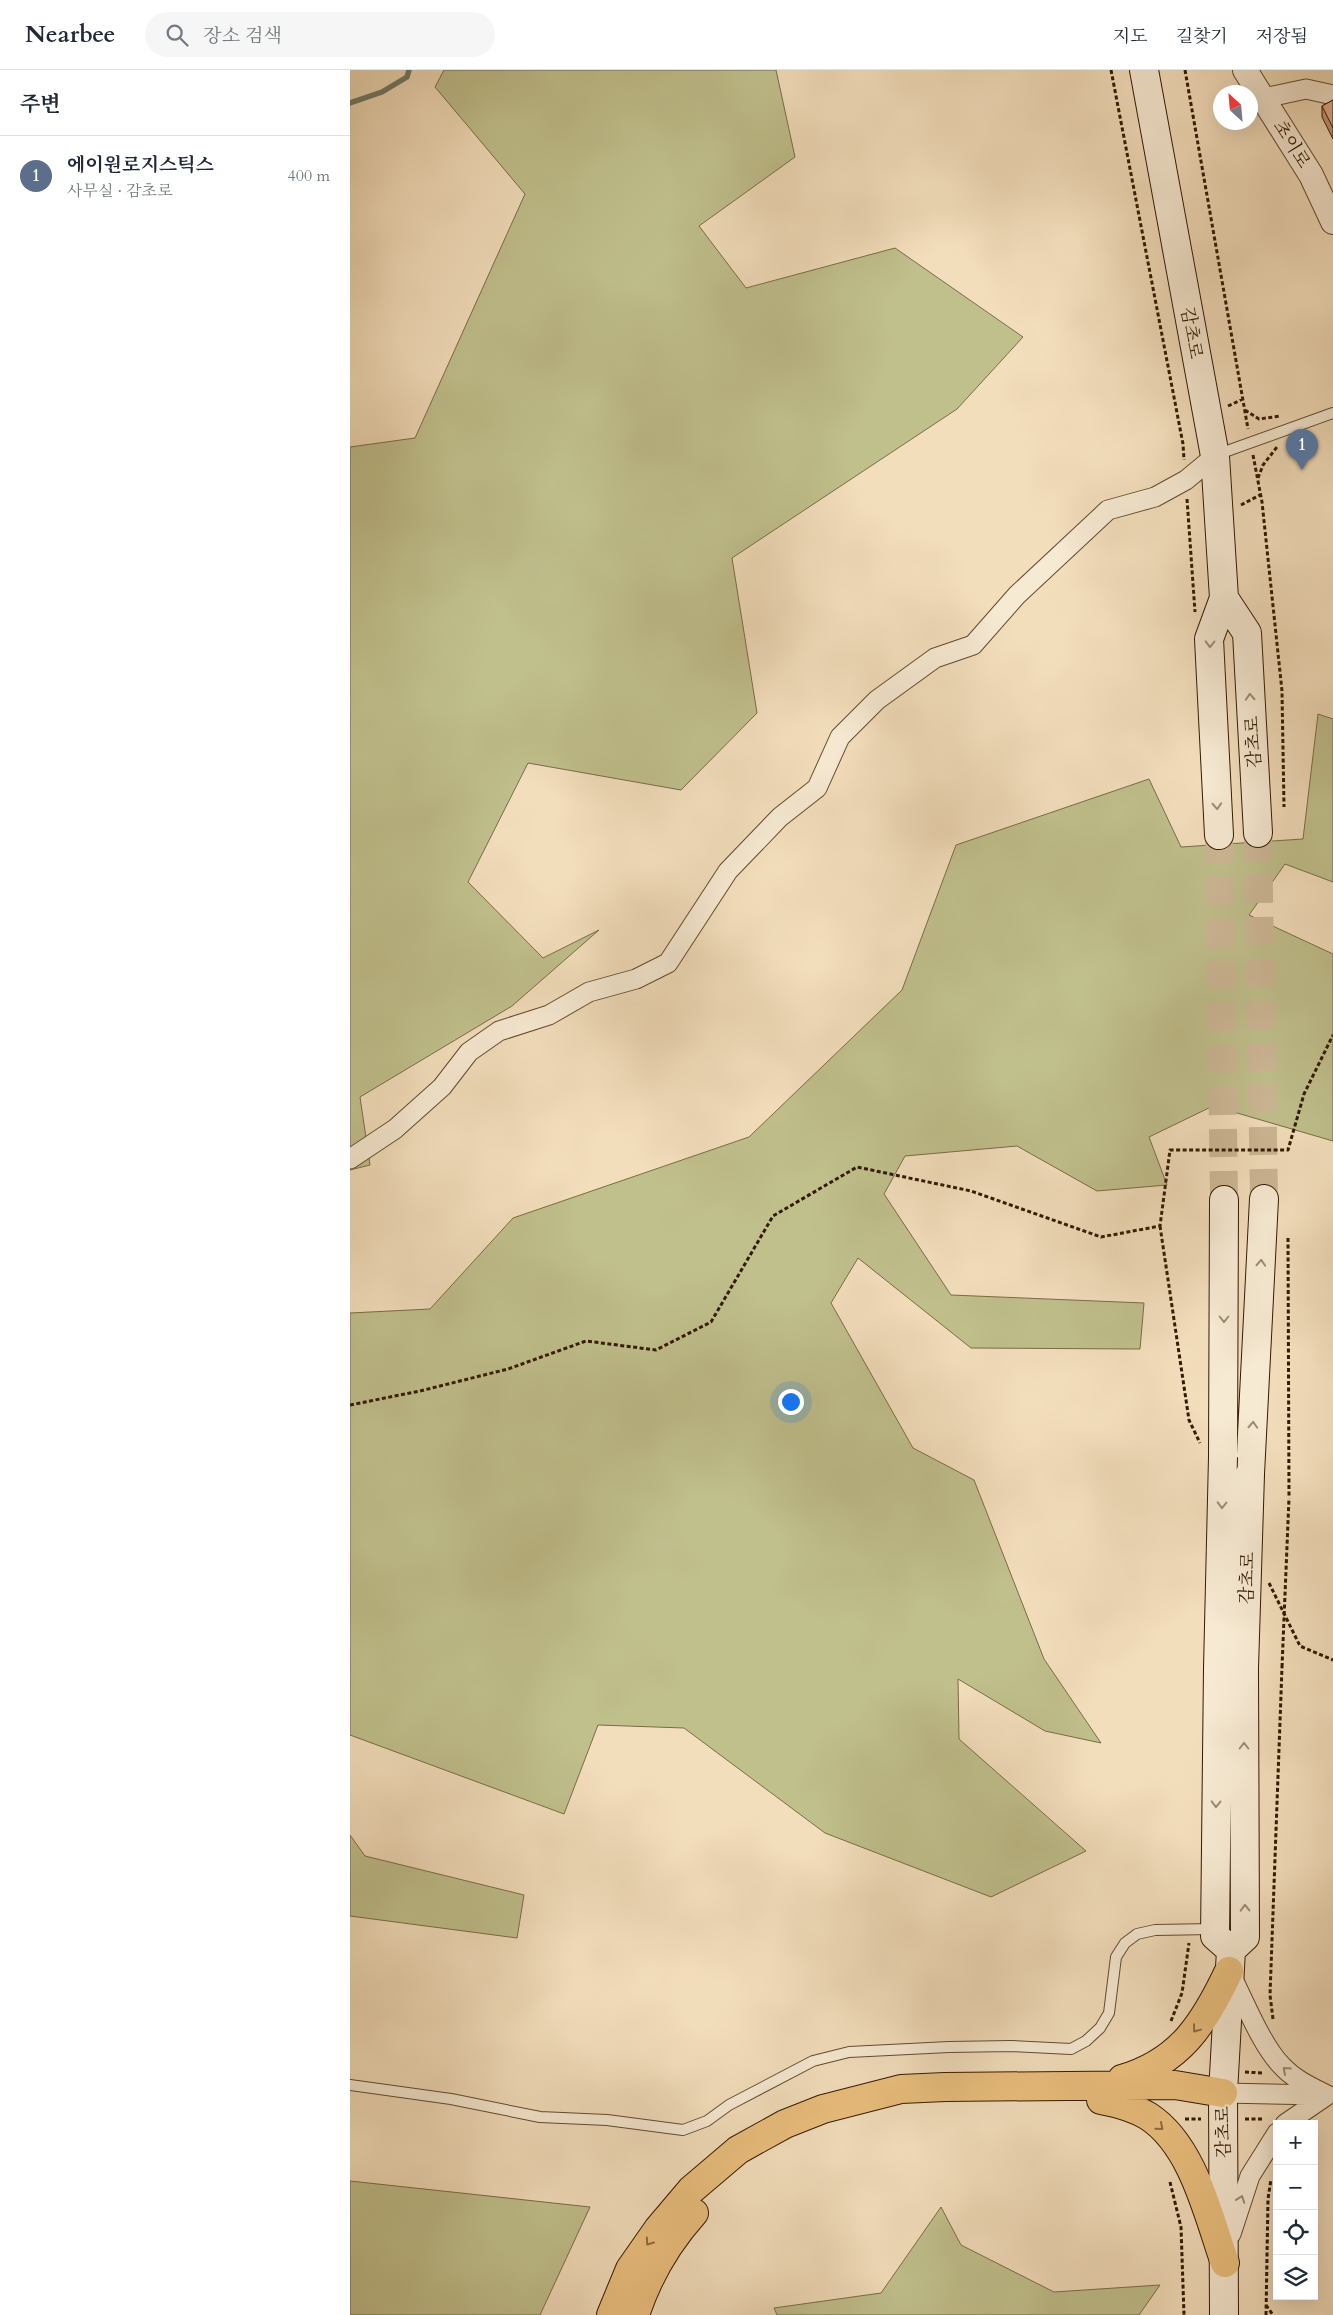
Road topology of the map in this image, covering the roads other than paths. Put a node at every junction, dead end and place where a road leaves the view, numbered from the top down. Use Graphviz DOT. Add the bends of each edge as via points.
graph roads {
  1 [pos="1144,70"];
  2 [pos="1245,70"];
  3 [pos="1333,95"];
  4 [pos="1264,98"];
  5 [pos="1333,222"];
  6 [pos="1333,413"];
  7 [pos="1215,456"];
  8 [pos="1224,598"];
  9 [pos="1258,833"];
  10 [pos="1219,835"];
  11 [pos="350,1159"];
  12 [pos="1264,1199"];
  13 [pos="1224,1200"];
  14 [pos="1231,1668"];
  15 [pos="1216,1945"];
  16 [pos="350,2085"];
  17 [pos="1102,2092"];
  18 [pos="1223,2093"];
  19 [pos="1330,2095"];
  20 [pos="1286,2120"];
  21 [pos="1273,2132"];
  22 [pos="1225,2263"];
  23 [pos="611,2315"];
  24 [pos="635,2315"];
  25 [pos="1224,2315"];
  1 -- 7 [label="main road, 감초로"];
  2 -- 4 [label="street, 초이로"];
  3 -- 4 [label="street" via="1306,89"];
  4 -- 5 [label="street, 초이로" via="1311,175"];
  6 -- 7 [label="lane"];
  7 -- 8 [label="main road, 감초로"];
  7 -- 11 [label="street" via="1186,480 1154,497 1108,510 1017,595 974,645 935,658 877,700 840,737 817,788 780,817 728,871 668,963 636,979 589,992 549,1015 499,1031 469,1052 442,1087 395,1129"];
  9 -- 8 [label="main road, 감초로, one-way" via="1246,633"];
  8 -- 10 [label="main road, 감초로, one-way" via="1209,639"];
  14 -- 12 [label="main road, 감초로, one-way, bridge" via="1250,1474"];
  13 -- 14 [label="main road, 감초로, one-way, bridge" via="1223,1456"];
  14 -- 15 [label="main road, 감초로" via="1246,1937"];
  15 -- 16 [label="lane" via="1155,1930 1137,1934 1125,1943 1116,1958 1109,2013 1100,2028 1086,2041 1071,2048 1002,2046 849,2052 813,2061 683,2130 607,2120 540,2117 451,2098"];
  15 -- 17 [label="highway, one-way" via="1214,2002 1181,2048 1161,2064"];
  15 -- 18 [label="main road, 감초로"];
  19 -- 15 [label="street, one-way" via="1299,2081 1278,2062"];
  17 -- 18 [label="highway" via="1170,2099"];
  17 -- 22 [label="highway, one-way" via="1148,2116 1168,2134 1196,2179"];
  17 -- 23 [label="highway, one-way" via="945,2086 901,2090 823,2108 785,2124 738,2150 691,2190 630,2269"];
  17 -- 24 [label="highway" via="882,2104 806,2127 741,2167 708,2197 681,2228 658,2265"];
  18 -- 19 [label="street"];
  18 -- 22 [label="main road, 감초로"];
  19 -- 20 [label="street"];
  22 -- 21 [label="street, one-way" via="1233,2221 1250,2176"];
  22 -- 25 [label="main road, 감초로"];
}
